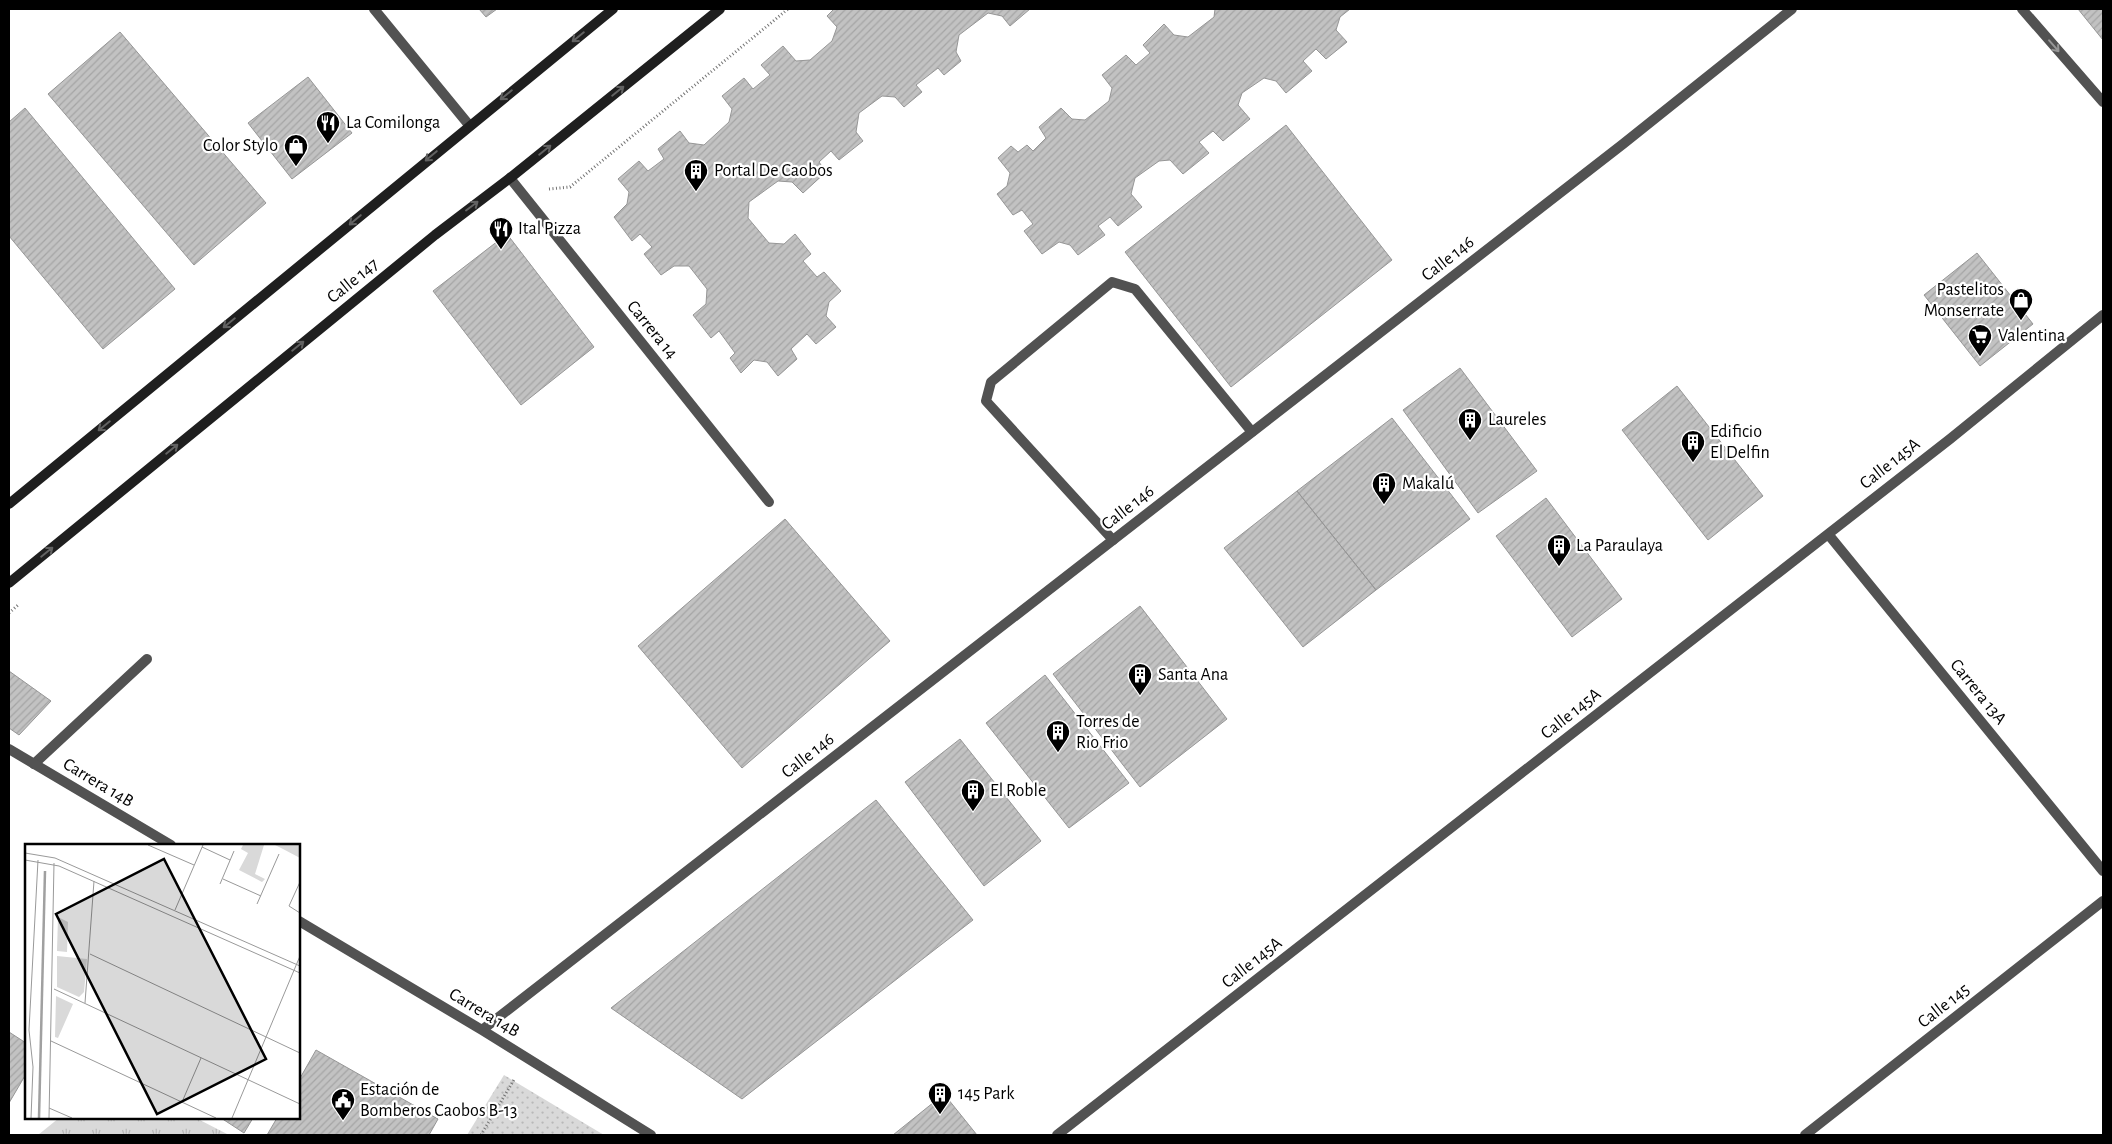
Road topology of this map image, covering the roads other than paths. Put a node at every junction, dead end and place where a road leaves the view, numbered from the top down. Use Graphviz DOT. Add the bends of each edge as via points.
graph roads {
  1 [pos="374,9"];
  2 [pos="613,9"];
  3 [pos="720,9"];
  4 [pos="1790,9"];
  5 [pos="2022,9"];
  6 [pos="2103,102"];
  7 [pos="469,125"];
  8 [pos="510,178"];
  9 [pos="2103,315"];
  10 [pos="1252,432"];
  11 [pos="769,502"];
  12 [pos="9,504"];
  13 [pos="1828,534"];
  14 [pos="1113,540"];
  15 [pos="9,583"];
  16 [pos="147,658"];
  17 [pos="9,749"];
  18 [pos="34,764"];
  19 [pos="169,844"];
  20 [pos="2103,871"];
  21 [pos="2103,901"];
  22 [pos="300,922"];
  23 [pos="482,1030"];
  24 [pos="651,1135"];
  25 [pos="1057,1135"];
  26 [pos="1805,1135"];
  1 -- 7 [label="street"];
  2 -- 7 [label="main road, one-way"];
  8 -- 3 [label="main road, Calle 147, one-way"];
  4 -- 10 [label="street, Calle 146" via="1623,144"];
  5 -- 6 [label="street, one-way"];
  7 -- 12 [label="main road, one-way"];
  8 -- 11 [label="street, Carrera 14"];
  15 -- 8 [label="main road, Calle 147, one-way" via="435,235"];
  9 -- 13 [label="street, Calle 145A"];
  10 -- 14 [label="street, Calle 146"];
  10 -- 14 [label="street" via="1135,289 1112,282 991,382 986,400"];
  13 -- 20 [label="street, Carrera 13A"];
  13 -- 25 [label="street, Calle 145A"];
  14 -- 23 [label="street, Calle 146"];
  16 -- 18 [label="street"];
  17 -- 18 [label="street, Carrera 14B"];
  18 -- 19 [label="street, Carrera 14B"];
  21 -- 26 [label="street, Calle 145"];
  22 -- 23 [label="street, Carrera 14B"];
  23 -- 24 [label="street, Carrera 14B"];
}
